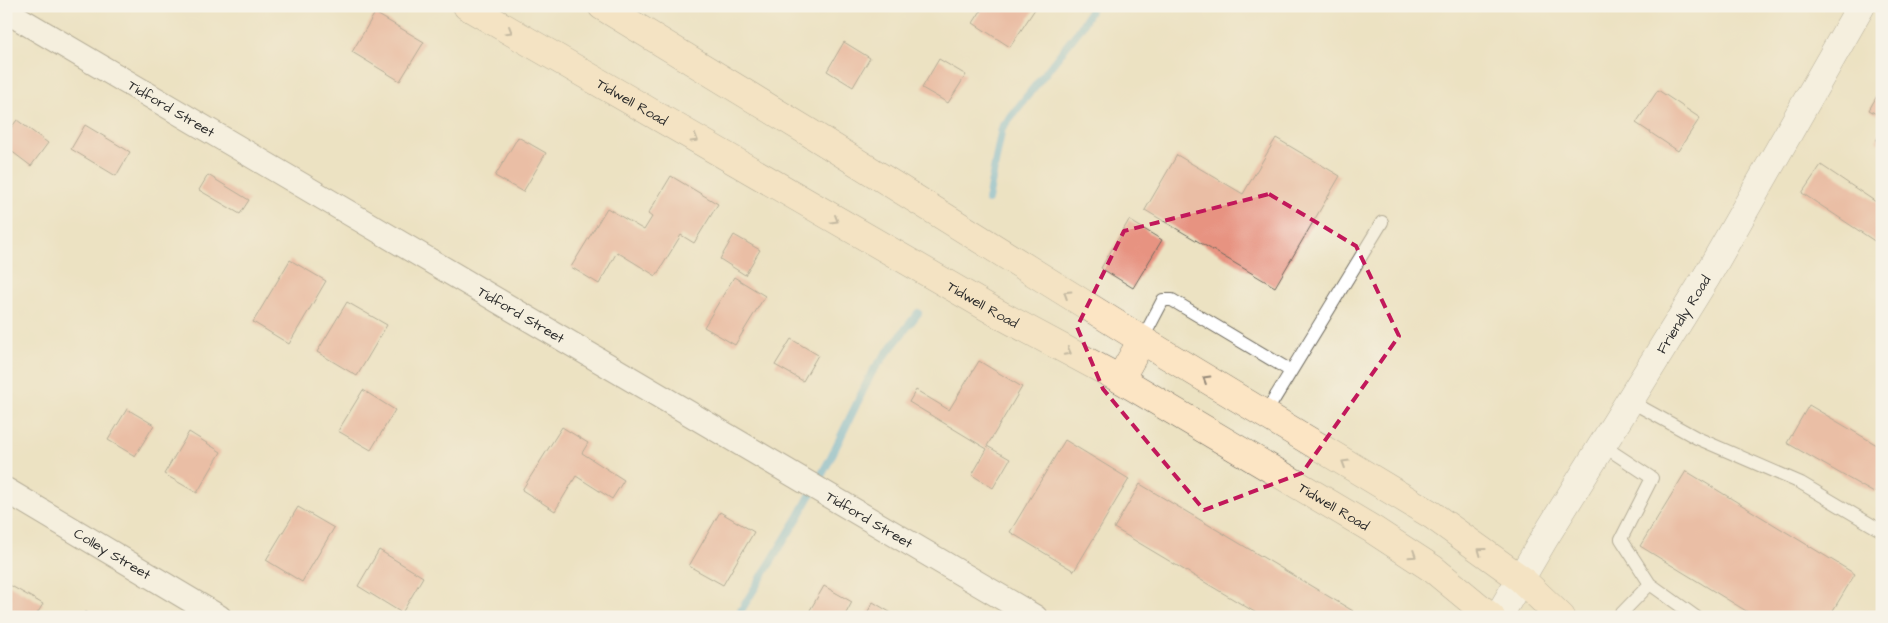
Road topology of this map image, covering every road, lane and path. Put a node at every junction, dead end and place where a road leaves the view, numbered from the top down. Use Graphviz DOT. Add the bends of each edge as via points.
graph roads {
  1 [pos="467,6"];
  2 [pos="602,6"];
  3 [pos="1861,6"];
  4 [pos="6,11"];
  5 [pos="1382,222"];
  6 [pos="1142,340"];
  7 [pos="1291,371"];
  8 [pos="1120,379"];
  9 [pos="1630,401"];
  10 [pos="1265,414"];
  11 [pos="1602,444"];
  12 [pos="6,490"];
  13 [pos="1882,531"];
  14 [pos="1521,579"];
  15 [pos="1650,584"];
  16 [pos="219,617"];
  17 [pos="1035,617"];
  18 [pos="1491,617"];
  19 [pos="1498,617"];
  20 [pos="1561,617"];
  21 [pos="1618,617"];
  22 [pos="1696,617"];
  1 -- 8 [label="main road, Tidwell Road, one-way" via="999,314"];
  6 -- 2 [label="main road, one-way"];
  3 -- 9 [label="street, Friendly Road" via="1707,276"];
  4 -- 17 [label="street, Tidford Street"];
  5 -- 7 [label="lane"];
  6 -- 7 [label="lane" via="1163,300 1172,300"];
  6 -- 8 [label="main road"];
  10 -- 6 [label="main road, one-way"];
  7 -- 10 [label="lane"];
  8 -- 18 [label="main road, Tidwell Road, one-way" via="1433,568"];
  9 -- 11 [label="street, Friendly Road"];
  9 -- 13 [label="lane" via="1697,438 1801,483"];
  14 -- 10 [label="main road, one-way" via="1432,515"];
  11 -- 14 [label="street, Friendly Road"];
  11 -- 15 [label="lane" via="1652,478 1621,539"];
  12 -- 16 [label="street, Colley Street"];
  14 -- 19 [label="street, Friendly Road"];
  14 -- 20 [label="main road"];
  15 -- 21 [label="lane"];
  15 -- 22 [label="lane"];
}
